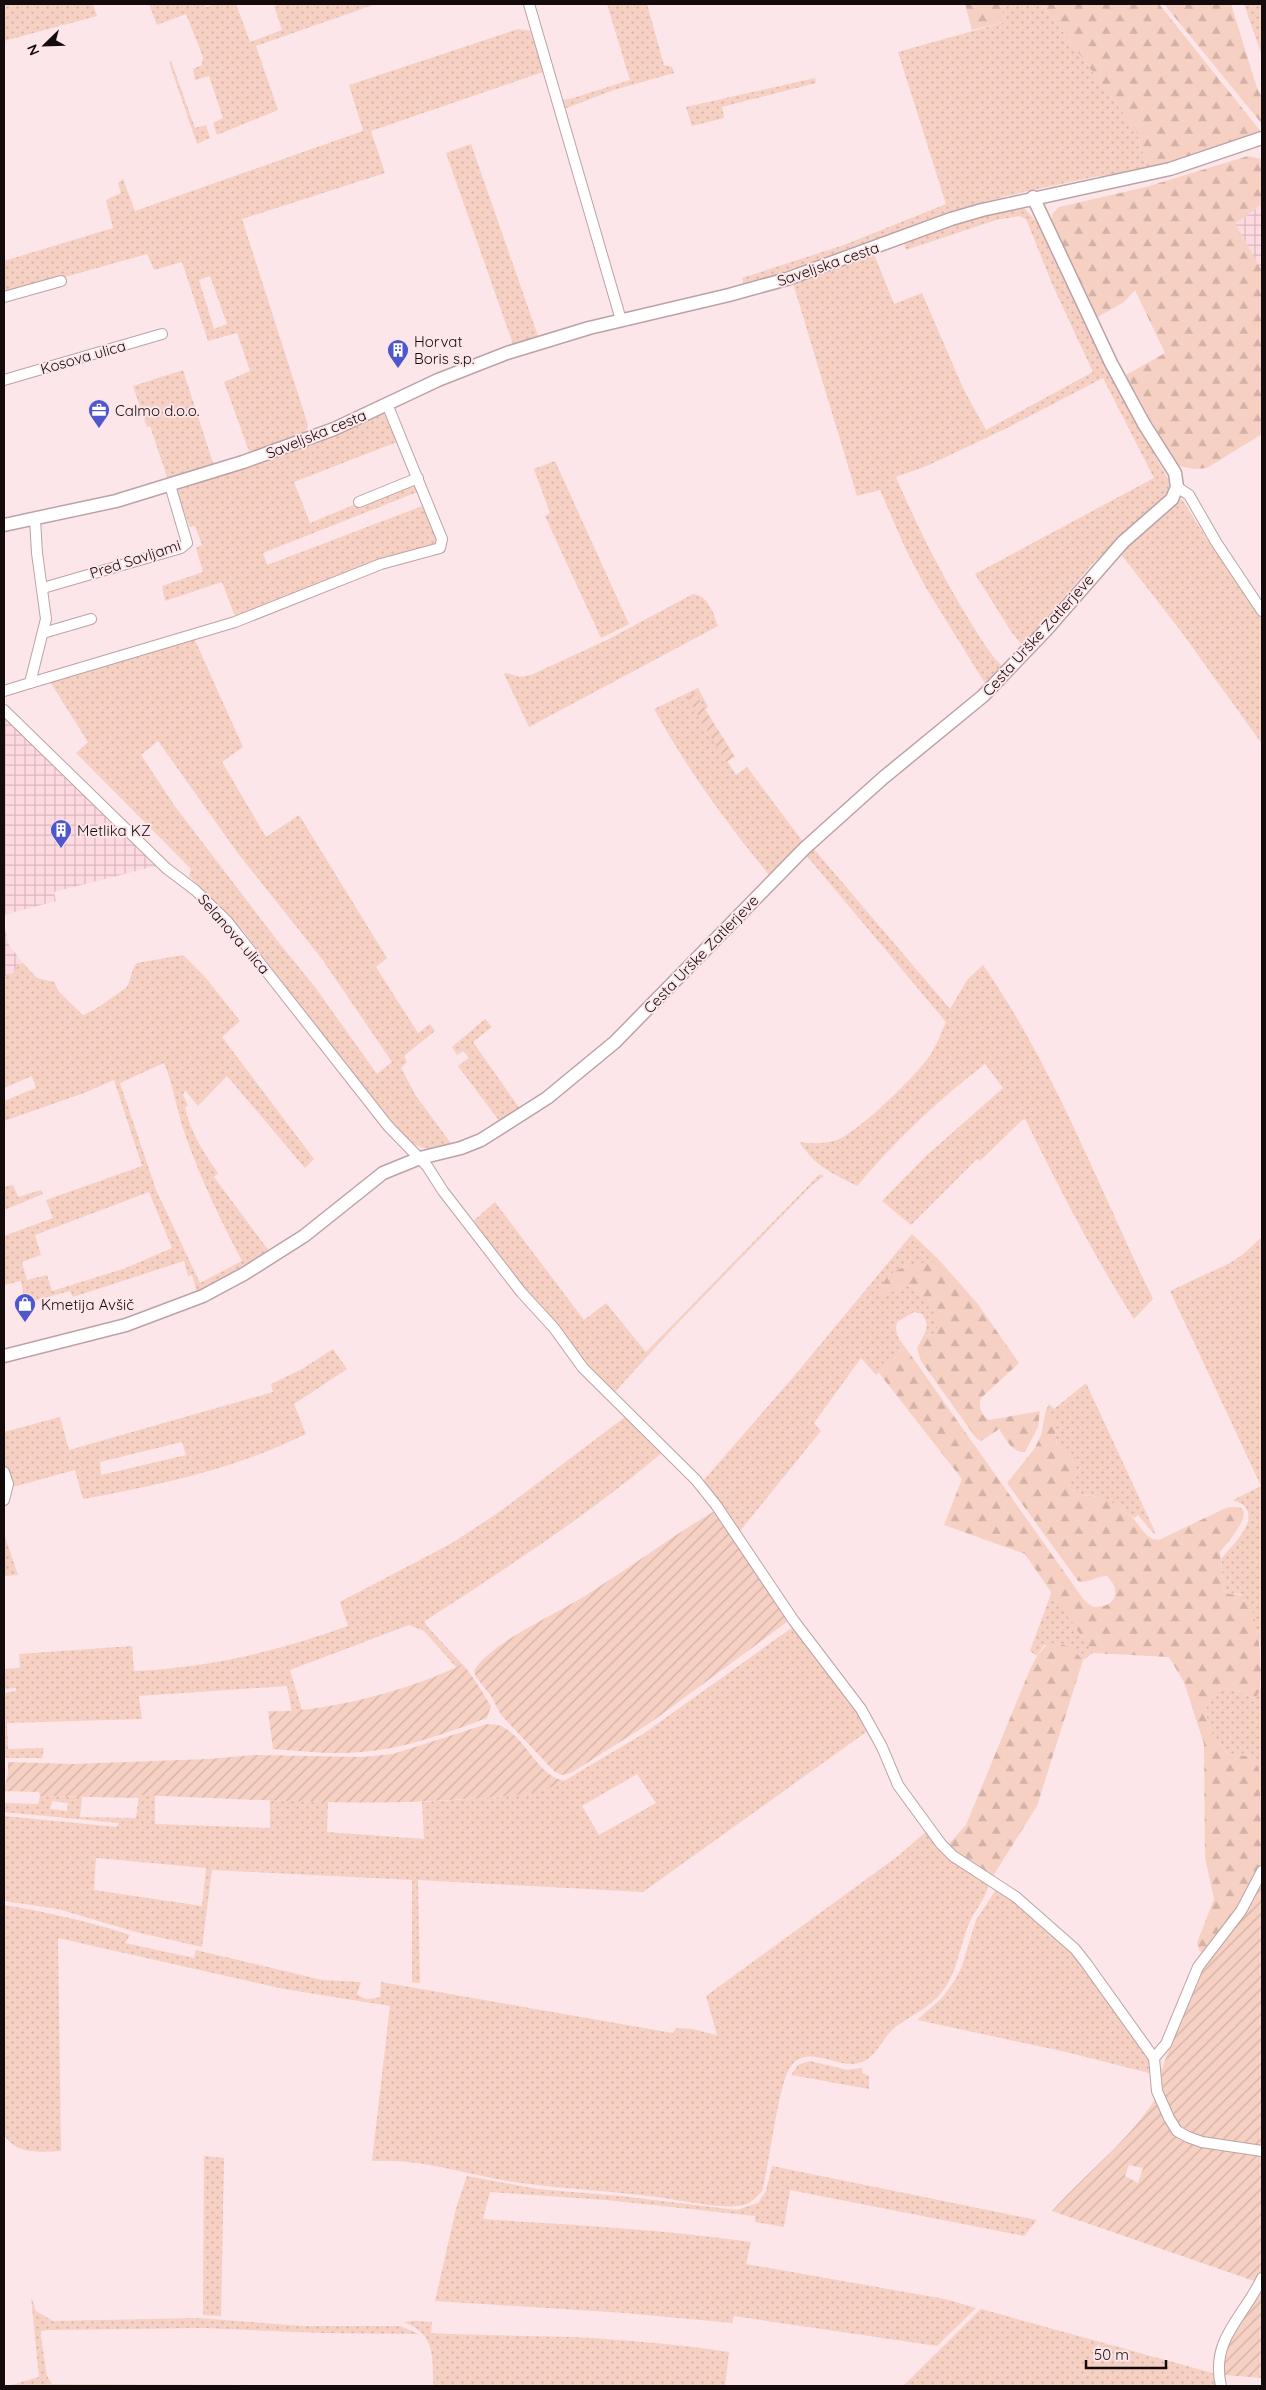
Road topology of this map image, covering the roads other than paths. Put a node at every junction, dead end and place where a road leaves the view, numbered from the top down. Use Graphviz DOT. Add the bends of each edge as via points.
graph roads {
  1 [pos="529,4"];
  2 [pos="1262,138"];
  3 [pos="1033,197"];
  4 [pos="61,282"];
  5 [pos="4,297"];
  6 [pos="621,320"];
  7 [pos="162,334"];
  8 [pos="4,380"];
  9 [pos="387,404"];
  10 [pos="418,478"];
  11 [pos="170,485"];
  12 [pos="1177,487"];
  13 [pos="359,502"];
  14 [pos="35,519"];
  15 [pos="4,524"];
  16 [pos="43,588"];
  17 [pos="1262,611"];
  18 [pos="91,619"];
  19 [pos="43,633"];
  20 [pos="30,683"];
  21 [pos="4,691"];
  22 [pos="4,710"];
  23 [pos="420,1158"];
  24 [pos="4,1356"];
  25 [pos="4,1472"];
  26 [pos="4,1500"];
  27 [pos="1262,1871"];
  28 [pos="1154,2058"];
  29 [pos="1262,2151"];
  30 [pos="1262,2278"];
  31 [pos="1221,2386"];
  1 -- 6 [label="street"];
  2 -- 3 [label="street, Saveljska cesta" via="1170,169"];
  3 -- 6 [label="street, Saveljska cesta" via="952,219 774,283"];
  3 -- 12 [label="street" via="1111,363 1144,424 1173,468"];
  4 -- 5 [label="street"];
  6 -- 9 [label="street, Saveljska cesta" via="490,359"];
  7 -- 8 [label="street, Kosova ulica"];
  9 -- 10 [label="street"];
  9 -- 11 [label="street, Saveljska cesta" via="317,436"];
  10 -- 13 [label="street"];
  10 -- 20 [label="street" via="442,539 440,548 382,564 226,625"];
  11 -- 14 [label="street, Saveljska cesta"];
  11 -- 16 [label="street, Pred Savljami" via="187,543 181,548"];
  12 -- 17 [label="street" via="1189,495"];
  12 -- 23 [label="street, Cesta Urške Zatlerjeve" via="1172,499 1123,542 983,696 883,778 805,848 615,1042 547,1098 503,1127 462,1148"];
  14 -- 15 [label="street, Saveljska cesta"];
  14 -- 16 [label="street"];
  16 -- 19 [label="street" via="46,619"];
  18 -- 19 [label="street"];
  19 -- 20 [label="street"];
  20 -- 21 [label="street"];
  22 -- 23 [label="street, Selanova ulica" via="166,868 227,921 388,1126"];
  23 -- 24 [label="street, Cesta Urške Zatlerjeve" via="383,1173 304,1236 203,1296 126,1325"];
  23 -- 28 [label="street, Selanova ulica" via="583,1368 696,1480 716,1505 794,1621 861,1709 898,1785 941,1844 953,1856 1016,1897 1074,1949"];
  25 -- 26 [label="street" via="8,1484"];
  27 -- 28 [label="street" via="1240,1911 1198,1967 1166,2044"];
  28 -- 29 [label="street" via="1157,2091 1177,2131 1202,2142"];
  30 -- 31 [label="street" via="1224,2341 1218,2359"];
}
